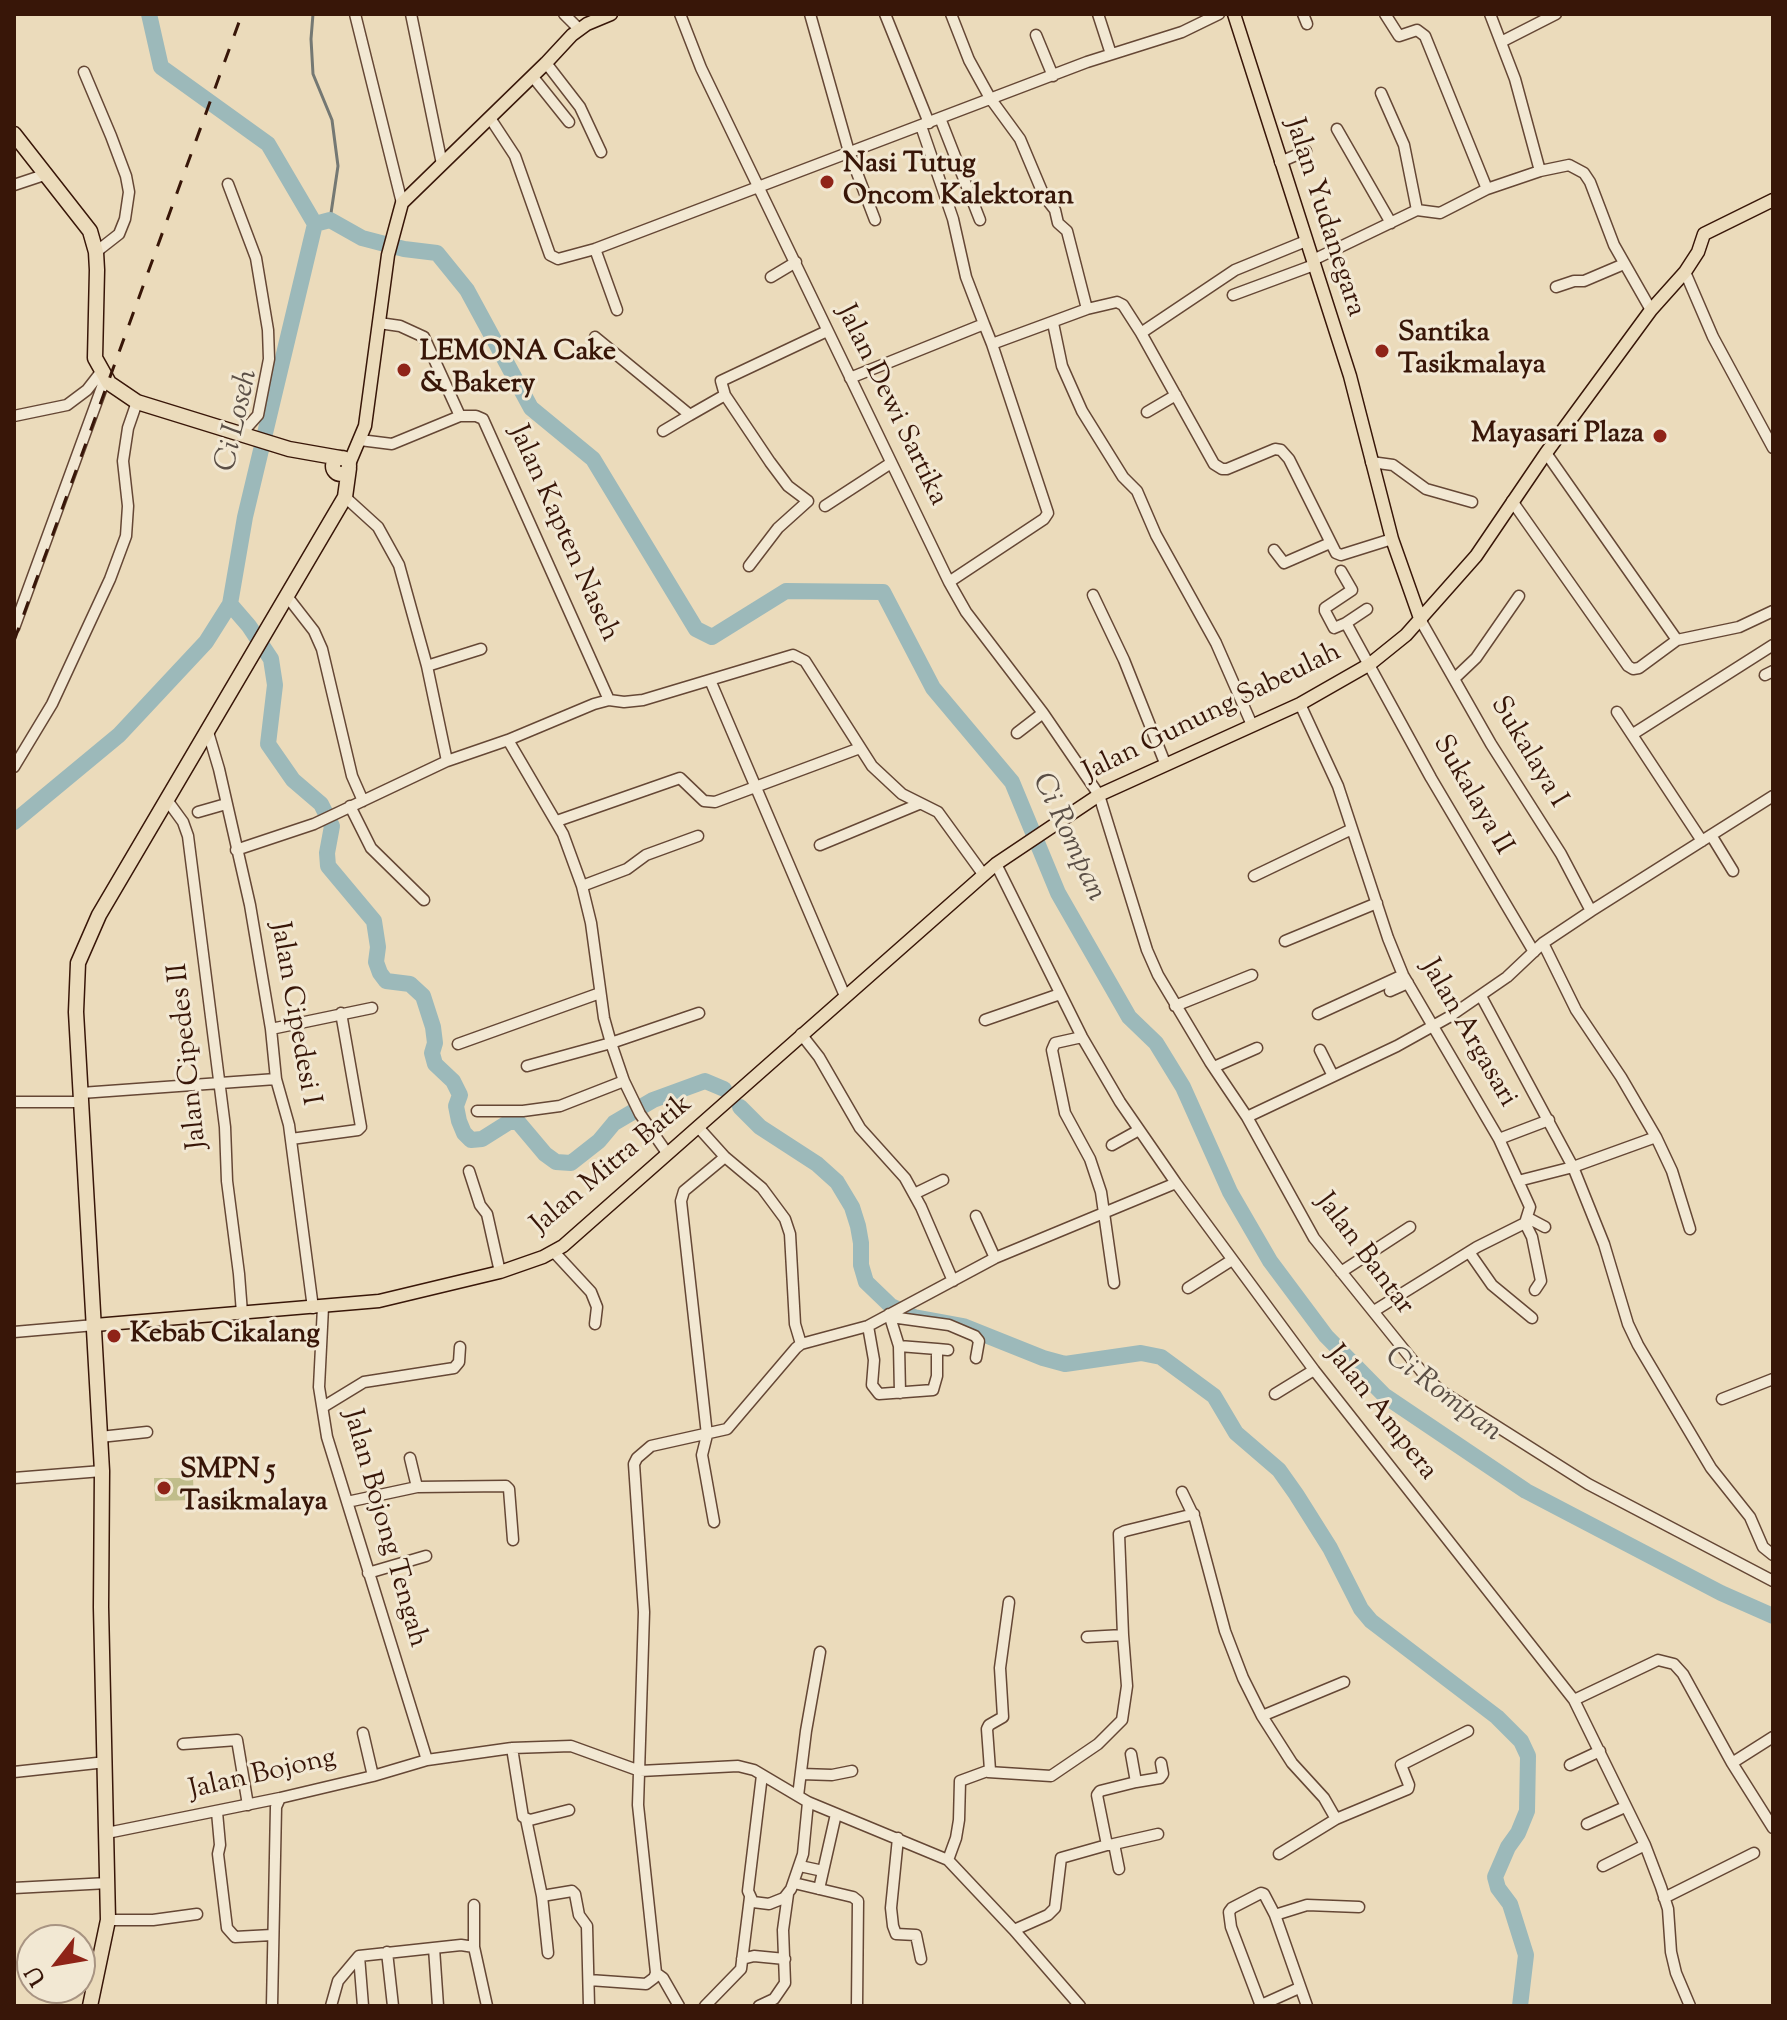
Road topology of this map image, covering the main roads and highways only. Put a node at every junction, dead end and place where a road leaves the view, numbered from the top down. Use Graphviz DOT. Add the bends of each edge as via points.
graph roads {
  1 [pos="611,14"];
  2 [pos="1234,14"];
  3 [pos="14,134"];
  4 [pos="1773,200"];
  5 [pos="365,426"];
  6 [pos="342,465"];
  7 [pos="1421,621"];
  8 [pos="983,874"];
  9 [pos="95,1325"];
  10 [pos="90,2006"];
  1 -- 5 [label="main road" via="579,29 402,203 388,255"];
  2 -- 7 [label="main road, Jalan Yudanegara" via="1350,376 1392,539"];
  3 -- 6 [label="highway" via="85,223 96,252 95,352 103,375 116,389 137,402"];
  4 -- 7 [label="main road, Jalan Gunung Sabeulah" via="1704,234 1685,272 1651,310 1476,556"];
  5 -- 6 [label="main road"];
  5 -- 6 [label="main road"];
  6 -- 9 [label="highway" via="345,497 99,915 78,963 76,1012"];
  7 -- 8 [label="main road, Jalan Gunung Sabeulah" via="1370,664 1300,704 1099,795"];
  8 -- 9 [label="main road, Jalan Mitra Batik" via="554,1252 500,1272 379,1301"];
  9 -- 10 [label="highway" via="108,1920"];
}
